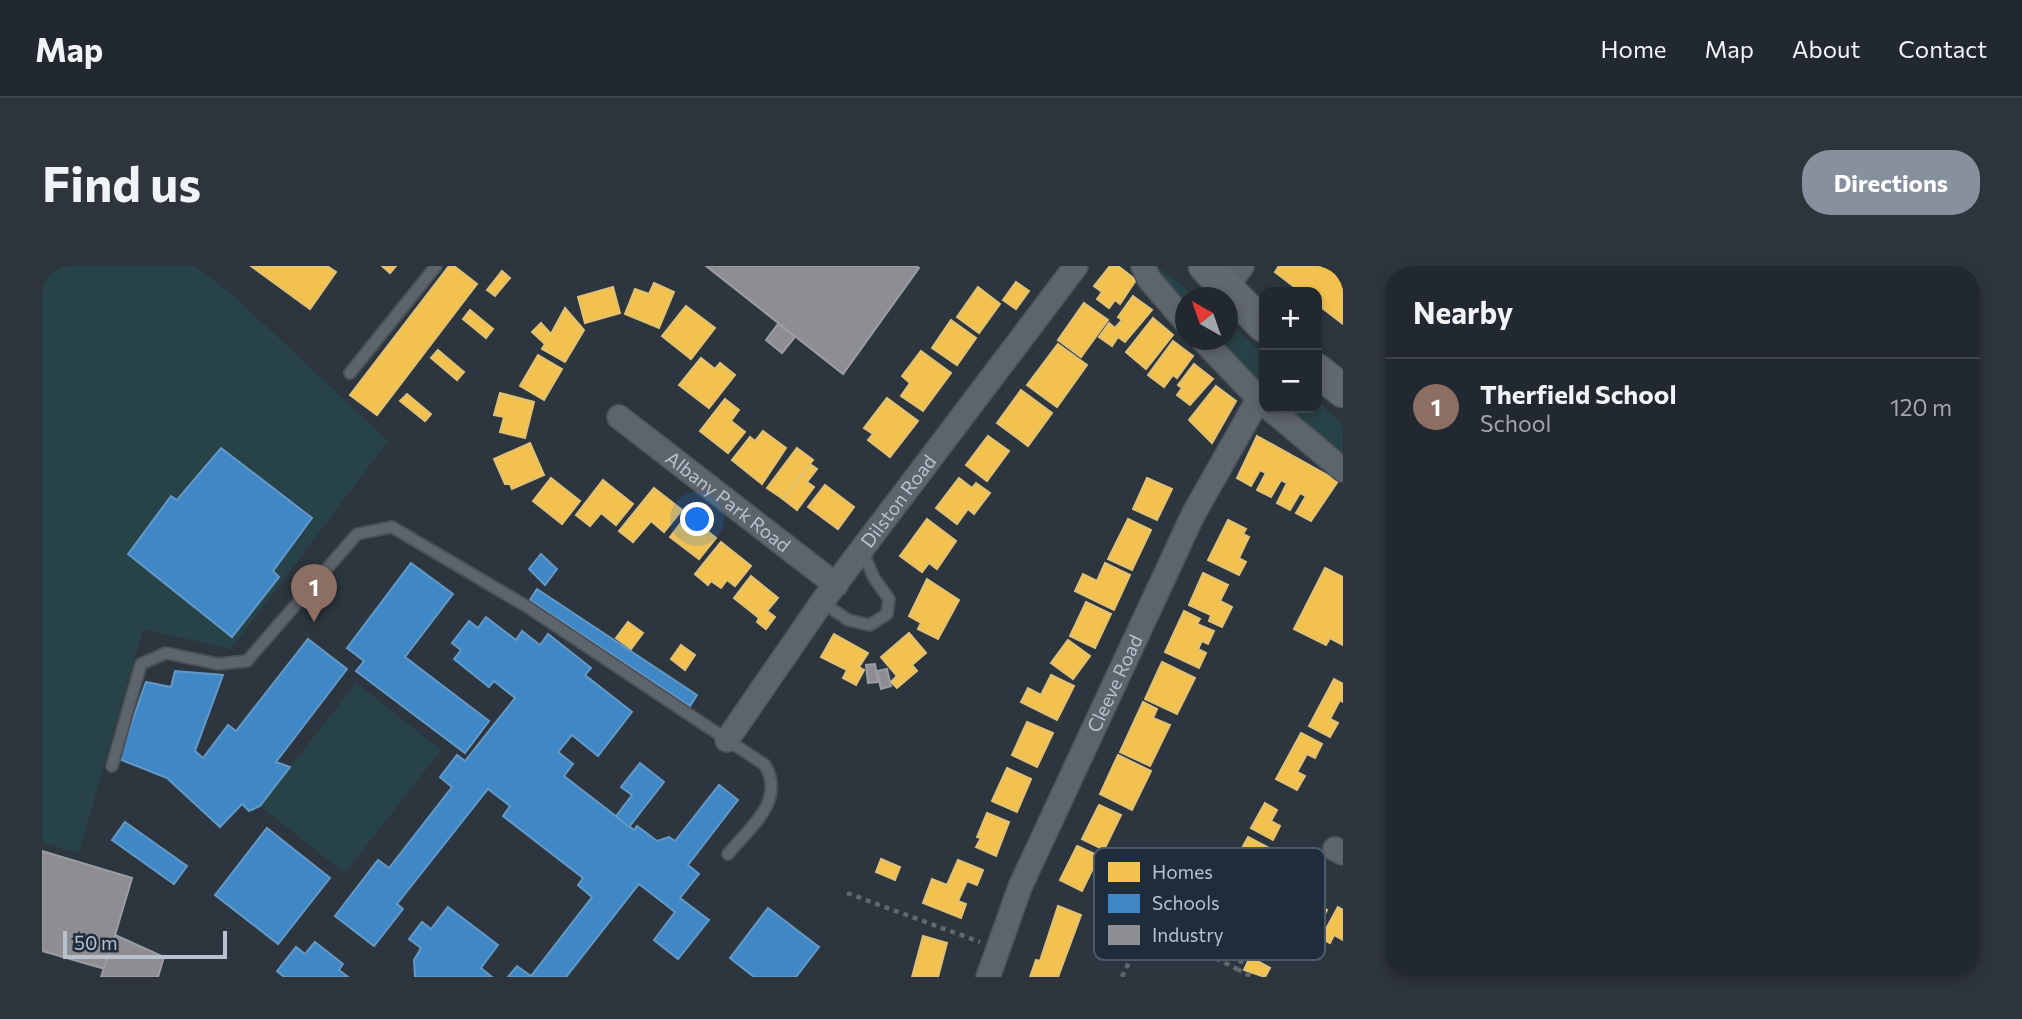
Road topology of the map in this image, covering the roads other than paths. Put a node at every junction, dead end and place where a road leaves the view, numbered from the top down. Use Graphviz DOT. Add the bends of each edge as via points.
graph roads {
  1 [pos="436,266"];
  2 [pos="1076,266"];
  3 [pos="1143,266"];
  4 [pos="1224,274"];
  5 [pos="1175,309"];
  6 [pos="1259,320"];
  7 [pos="1213,350"];
  8 [pos="350,373"];
  9 [pos="1322,374"];
  10 [pos="1343,391"];
  11 [pos="1259,398"];
  12 [pos="1259,411"];
  13 [pos="1276,413"];
  14 [pos="619,417"];
  15 [pos="1343,470"];
  16 [pos="863,552"];
  17 [pos="829,594"];
  18 [pos="727,740"];
  19 [pos="111,766"];
  20 [pos="728,854"];
  21 [pos="988,977"];
  1 -- 8 [label="lane"];
  2 -- 16 [label="street, Dilston Road"];
  3 -- 5 [label="street"];
  4 -- 6 [label="main road"];
  7 -- 11 [label="street"];
  9 -- 10 [label="main road"];
  12 -- 21 [label="street, Cleeve Road" via="1193,515 1020,887"];
  13 -- 15 [label="street"];
  14 -- 17 [label="street, Albany Park Road"];
  16 -- 17 [label="street, Dilston Road"];
  16 -- 17 [label="lane" via="889,599 887,614 870,625 848,620"];
  17 -- 18 [label="street, Dilston Road"];
  18 -- 19 [label="lane" via="526,606 392,527 357,534 247,661 218,664 166,653 141,664"];
  18 -- 20 [label="lane" via="765,765 773,795"];
}
